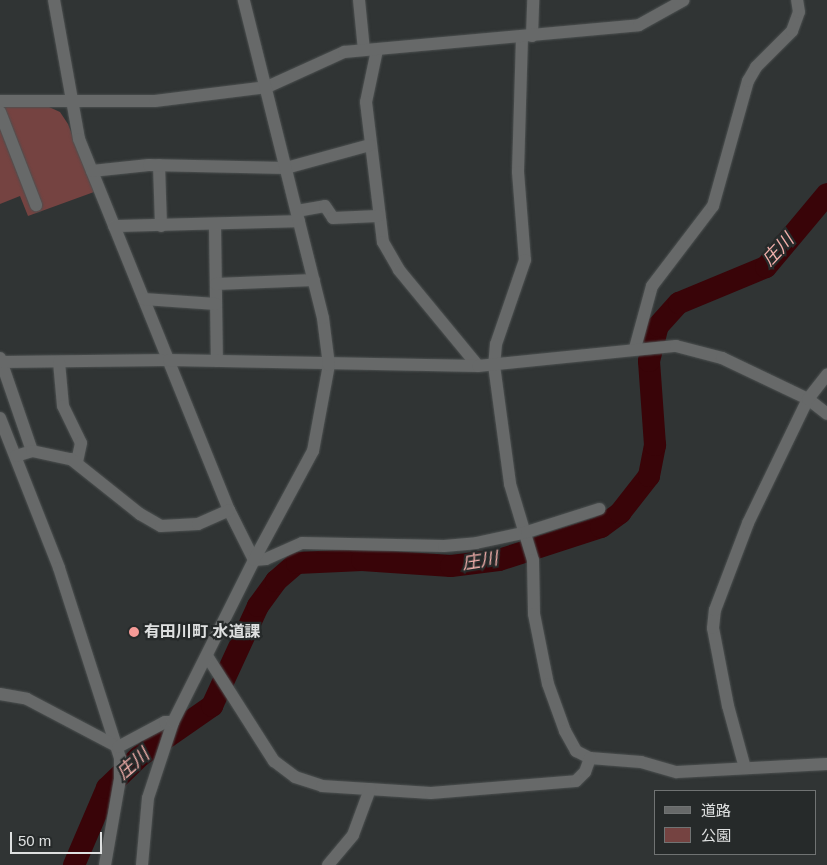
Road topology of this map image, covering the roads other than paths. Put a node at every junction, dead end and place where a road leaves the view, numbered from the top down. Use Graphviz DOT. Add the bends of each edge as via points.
graph roads {
  1 [pos="54,0"];
  2 [pos="244,0"];
  3 [pos="359,0"];
  4 [pos="533,0"];
  5 [pos="684,0"];
  6 [pos="797,0"];
  7 [pos="527,37"];
  8 [pos="364,50"];
  9 [pos="377,50"];
  10 [pos="266,87"];
  11 [pos="0,101"];
  12 [pos="71,103"];
  13 [pos="0,112"];
  14 [pos="370,145"];
  15 [pos="160,165"];
  16 [pos="286,168"];
  17 [pos="92,171"];
  18 [pos="36,205"];
  19 [pos="298,216"];
  20 [pos="378,216"];
  21 [pos="215,225"];
  22 [pos="114,226"];
  23 [pos="161,226"];
  24 [pos="314,280"];
  25 [pos="216,284"];
  26 [pos="144,299"];
  27 [pos="216,304"];
  28 [pos="635,348"];
  29 [pos="1,360"];
  30 [pos="169,360"];
  31 [pos="217,361"];
  32 [pos="59,362"];
  33 [pos="329,365"];
  34 [pos="494,365"];
  35 [pos="478,366"];
  36 [pos="827,376"];
  37 [pos="808,399"];
  38 [pos="827,414"];
  39 [pos="0,418"];
  40 [pos="32,451"];
  41 [pos="16,456"];
  42 [pos="77,462"];
  43 [pos="599,509"];
  44 [pos="229,510"];
  45 [pos="527,532"];
  46 [pos="254,560"];
  47 [pos="207,656"];
  48 [pos="0,694"];
  49 [pos="173,722"];
  50 [pos="118,747"];
  51 [pos="590,758"];
  52 [pos="827,764"];
  53 [pos="745,768"];
  54 [pos="370,789"];
  55 [pos="105,865"];
  56 [pos="142,865"];
  57 [pos="328,865"];
  1 -- 12 [label="street"];
  2 -- 10 [label="street"];
  3 -- 8 [label="street"];
  4 -- 7 [label="street"];
  5 -- 7 [label="street" via="639,24"];
  6 -- 28 [label="street" via="799,12 792,31 756,67 748,81 713,206 652,286"];
  7 -- 9 [label="street"];
  7 -- 34 [label="street" via="518,163 525,260 496,344"];
  8 -- 9 [label="street"];
  8 -- 10 [label="street" via="332,55"];
  9 -- 14 [label="street" via="366,95"];
  10 -- 12 [label="street" via="155,101"];
  10 -- 16 [label="street"];
  11 -- 12 [label="street"];
  12 -- 17 [label="street" via="76,130"];
  13 -- 18 [label="street"];
  14 -- 16 [label="street"];
  14 -- 20 [label="street"];
  15 -- 16 [label="street"];
  15 -- 17 [label="street"];
  15 -- 23 [label="street"];
  16 -- 19 [label="street"];
  17 -- 22 [label="street"];
  19 -- 20 [label="street" via="325,206 333,218"];
  19 -- 21 [label="street"];
  19 -- 24 [label="street"];
  20 -- 35 [label="street" via="383,242 391,259"];
  21 -- 23 [label="street"];
  21 -- 25 [label="street"];
  22 -- 23 [label="street"];
  22 -- 26 [label="street"];
  24 -- 25 [label="street"];
  24 -- 33 [label="street"];
  25 -- 27 [label="street"];
  26 -- 27 [label="street"];
  26 -- 30 [label="street"];
  27 -- 31 [label="street"];
  28 -- 34 [label="street"];
  28 -- 37 [label="street" via="676,346 699,349"];
  29 -- 32 [label="street"];
  29 -- 40 [label="street"];
  30 -- 31 [label="street"];
  30 -- 32 [label="street"];
  30 -- 44 [label="street"];
  31 -- 33 [label="street"];
  32 -- 42 [label="street" via="63,406 81,443"];
  33 -- 35 [label="street"];
  33 -- 46 [label="street" via="313,451"];
  34 -- 35 [label="street"];
  34 -- 45 [label="street" via="510,484"];
  36 -- 37 [label="street"];
  37 -- 38 [label="street"];
  37 -- 53 [label="street" via="748,523 716,610 713,628 728,706"];
  39 -- 41 [label="street"];
  40 -- 41 [label="street"];
  40 -- 42 [label="street"];
  41 -- 50 [label="street" via="58,568"];
  42 -- 44 [label="street" via="140,514 161,526 198,524"];
  43 -- 45 [label="street"];
  44 -- 46 [label="street"];
  45 -- 46 [label="street" via="444,546 302,543 266,559"];
  45 -- 51 [label="street" via="533,560 534,614 548,684 565,732 576,751"];
  46 -- 47 [label="street"];
  47 -- 49 [label="street"];
  47 -- 54 [label="street" via="274,761 295,777 322,786"];
  48 -- 50 [label="street" via="27,699"];
  49 -- 50 [label="street" via="166,722"];
  49 -- 56 [label="street" via="148,798"];
  50 -- 55 [label="street" via="120,779"];
  51 -- 53 [label="street" via="641,762 677,772"];
  51 -- 54 [label="street" via="585,772 576,781 438,793"];
  52 -- 53 [label="street"];
  54 -- 57 [label="street" via="353,835"];
}
